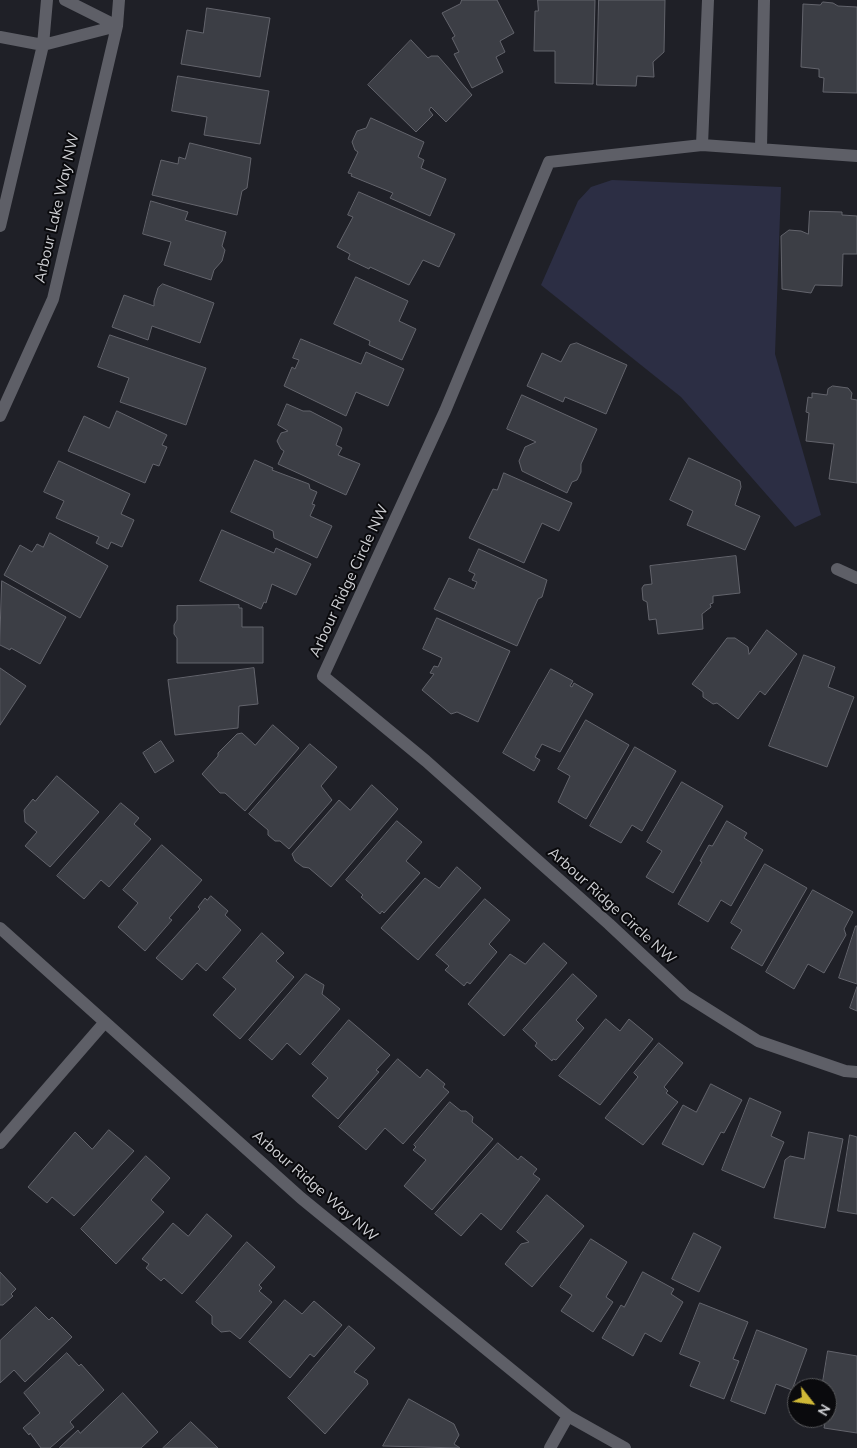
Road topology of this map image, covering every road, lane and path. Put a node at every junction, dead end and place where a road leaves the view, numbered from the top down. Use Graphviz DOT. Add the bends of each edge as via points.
graph roads {
  1 [pos="48,0"];
  2 [pos="65,0"];
  3 [pos="119,0"];
  4 [pos="708,0"];
  5 [pos="764,0"];
  6 [pos="117,26"];
  7 [pos="0,37"];
  8 [pos="43,45"];
  9 [pos="702,145"];
  10 [pos="761,148"];
  11 [pos="857,156"];
  12 [pos="0,226"];
  13 [pos="0,416"];
  14 [pos="837,569"];
  15 [pos="857,578"];
  16 [pos="0,928"];
  17 [pos="105,1022"];
  18 [pos="857,1072"];
  19 [pos="0,1143"];
  20 [pos="568,1416"];
  21 [pos="550,1448"];
  22 [pos="625,1448"];
  1 -- 8 [label="street"];
  2 -- 6 [label="street"];
  3 -- 6 [label="street, Arbour Lake Way NW"];
  4 -- 9 [label="street"];
  5 -- 10 [label="street"];
  6 -- 8 [label="street"];
  6 -- 13 [label="street, Arbour Lake Way NW" via="53,299"];
  7 -- 8 [label="street"];
  8 -- 12 [label="street"];
  9 -- 10 [label="street, Arbour Ridge Circle NW"];
  9 -- 18 [label="street, Arbour Ridge Circle NW" via="549,162 445,411 323,676 426,761 685,995 758,1041 845,1071"];
  10 -- 11 [label="street, Arbour Ridge Circle NW"];
  14 -- 15 [label="street"];
  16 -- 17 [label="street, Arbour Ridge Way NW"];
  17 -- 19 [label="street"];
  17 -- 20 [label="street, Arbour Ridge Way NW" via="302,1198"];
  20 -- 21 [label="street"];
  20 -- 22 [label="street, Arbour Ridge Way NW"];
}
